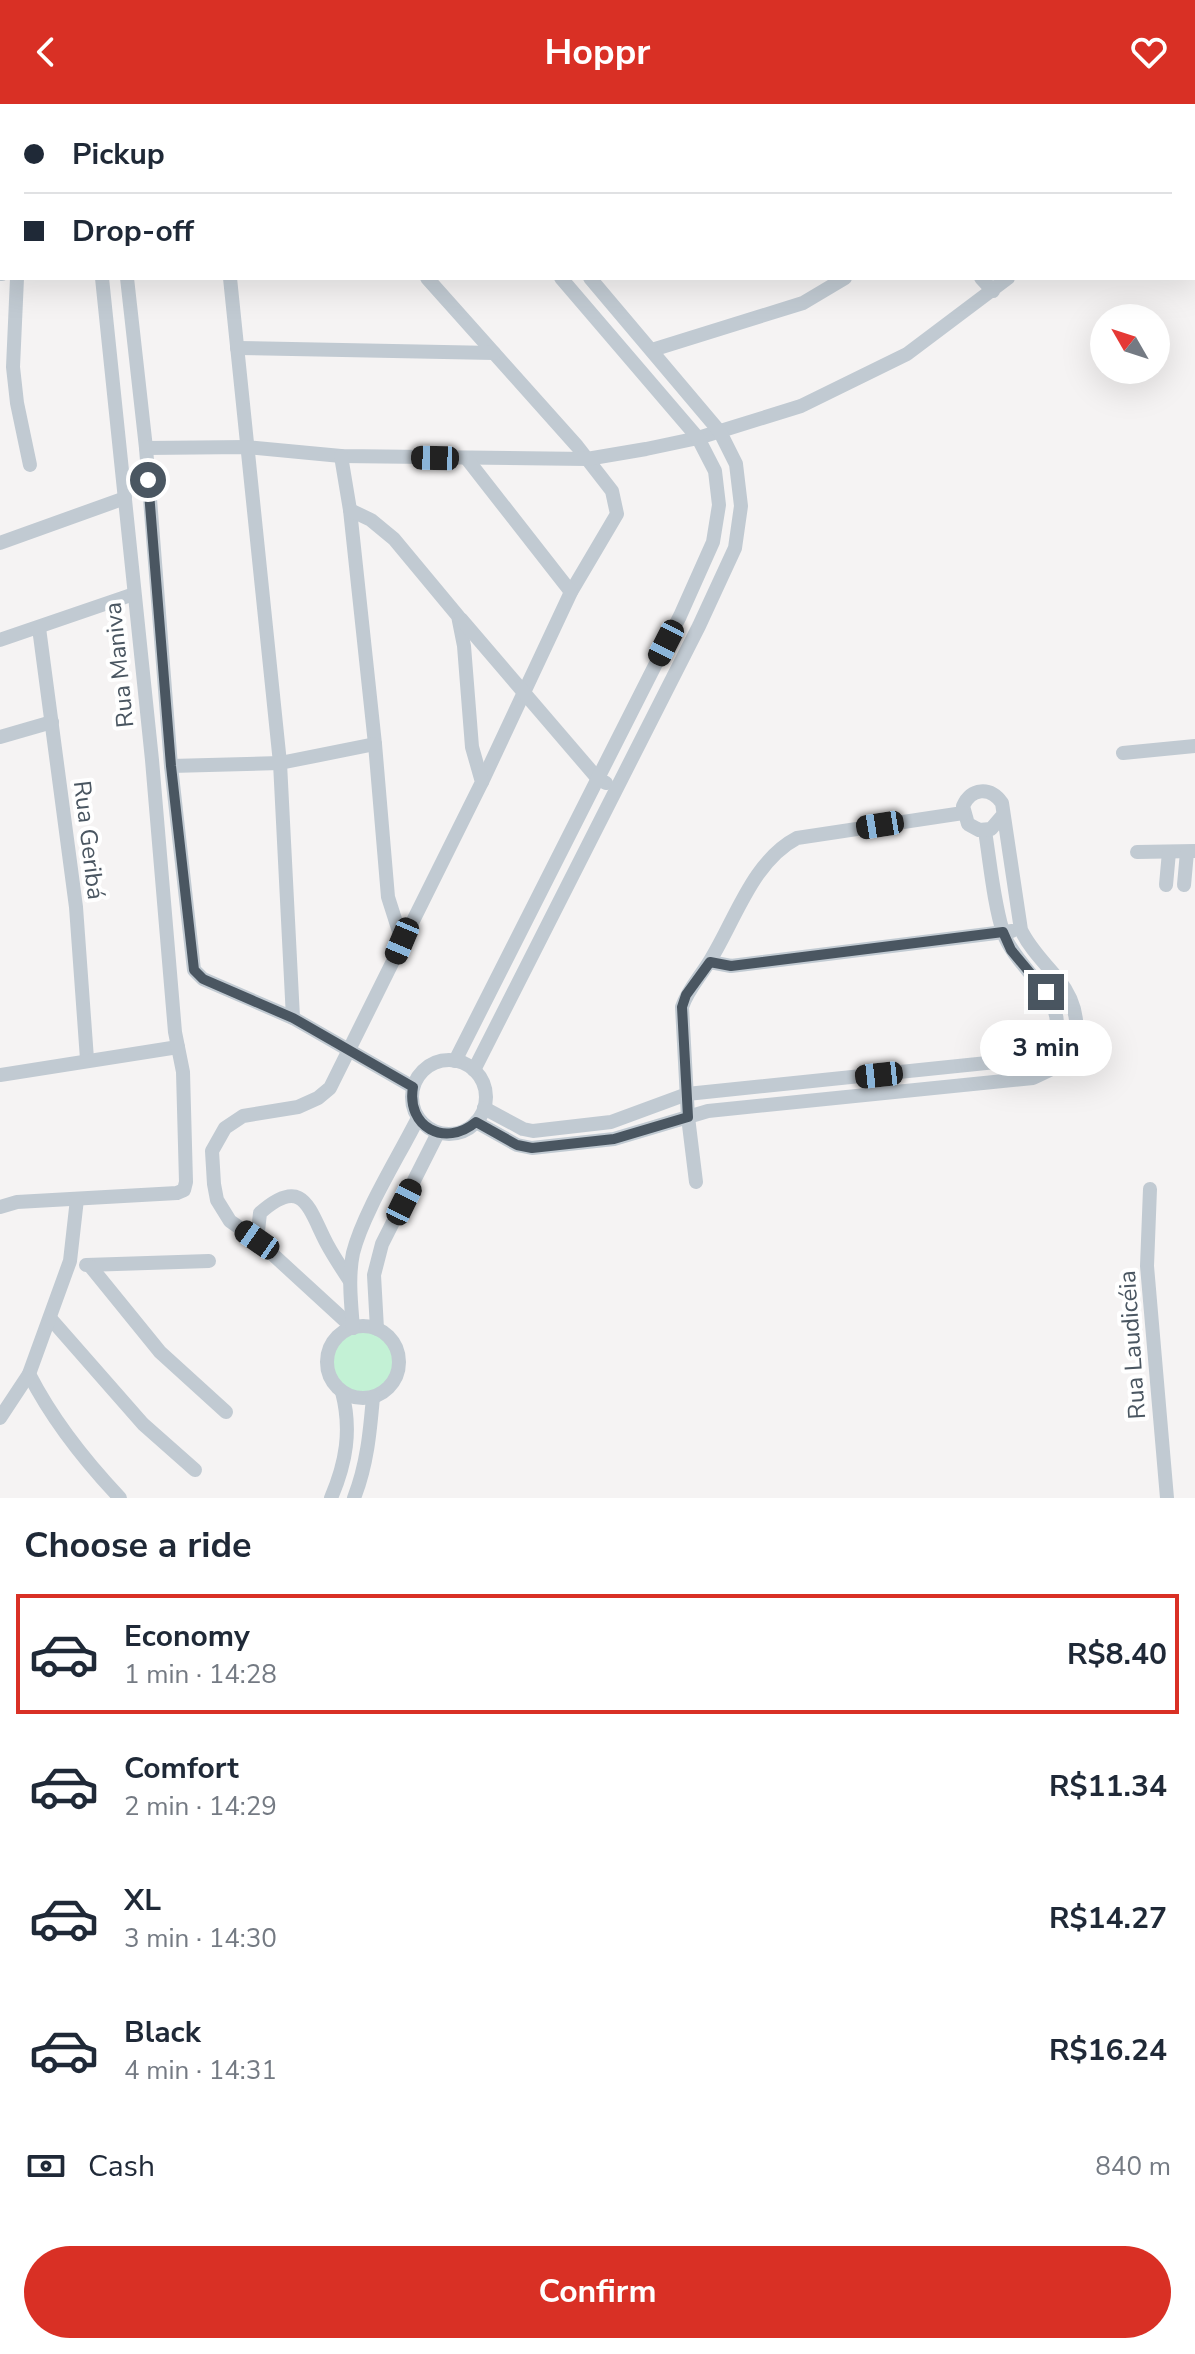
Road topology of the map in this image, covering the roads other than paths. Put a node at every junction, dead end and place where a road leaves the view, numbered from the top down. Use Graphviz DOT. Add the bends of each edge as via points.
graph roads {
  1 [pos="17,280"];
  2 [pos="102,280"];
  3 [pos="127,280"];
  4 [pos="230,280"];
  5 [pos="429,280"];
  6 [pos="563,280"];
  7 [pos="592,280"];
  8 [pos="842,280"];
  9 [pos="983,280"];
  10 [pos="1006,280"];
  11 [pos="993,291"];
  12 [pos="237,348"];
  13 [pos="652,350"];
  14 [pos="494,353"];
  15 [pos="720,432"];
  16 [pos="698,438"];
  17 [pos="246,447"];
  18 [pos="146,448"];
  19 [pos="341,456"];
  20 [pos="467,459"];
  21 [pos="587,459"];
  22 [pos="30,465"];
  23 [pos="125,498"];
  24 [pos="350,510"];
  25 [pos="0,543"];
  26 [pos="571,592"];
  27 [pos="134,594"];
  28 [pos="458,616"];
  29 [pos="680,616"];
  30 [pos="699,626"];
  31 [pos="39,628"];
  32 [pos="0,640"];
  33 [pos="524,693"];
  34 [pos="52,722"];
  35 [pos="0,737"];
  36 [pos="375,744"];
  37 [pos="1195,746"];
  38 [pos="1123,753"];
  39 [pos="280,763"];
  40 [pos="171,766"];
  41 [pos="598,779"];
  42 [pos="482,782"];
  43 [pos="617,788"];
  44 [pos="963,813"];
  45 [pos="1003,815"];
  46 [pos="985,831"];
  47 [pos="1137,852"];
  48 [pos="1169,852"];
  49 [pos="1191,852"];
  50 [pos="1166,885"];
  51 [pos="1184,885"];
  52 [pos="1021,930"];
  53 [pos="1003,932"];
  54 [pos="402,941"];
  55 [pos="710,962"];
  56 [pos="293,1018"];
  57 [pos="178,1047"];
  58 [pos="349,1049"];
  59 [pos="87,1059"];
  60 [pos="0,1061"];
  61 [pos="455,1061"];
  62 [pos="474,1070"];
  63 [pos="0,1075"];
  64 [pos="413,1087"];
  65 [pos="687,1094"];
  66 [pos="484,1108"];
  67 [pos="688,1117"];
  68 [pos="418,1118"];
  69 [pos="476,1122"];
  70 [pos="438,1133"];
  71 [pos="696,1182"];
  72 [pos="1150,1189"];
  73 [pos="77,1199"];
  74 [pos="0,1207"];
  75 [pos="257,1240"];
  76 [pos="70,1261"];
  77 [pos="209,1261"];
  78 [pos="91,1267"];
  79 [pos="350,1281"];
  80 [pos="50,1318"];
  81 [pos="353,1328"];
  82 [pos="377,1329"];
  83 [pos="29,1374"];
  84 [pos="342,1392"];
  85 [pos="373,1397"];
  86 [pos="226,1412"];
  87 [pos="0,1418"];
  88 [pos="195,1470"];
  89 [pos="120,1498"];
  90 [pos="331,1498"];
  91 [pos="354,1498"];
  92 [pos="1167,1498"];
  1 -- 22 [label="street" via="13,367"];
  2 -- 23 [label="street, Rua Maniva"];
  3 -- 18 [label="street"];
  4 -- 12 [label="street"];
  5 -- 14 [label="street"];
  6 -- 16 [label="street"];
  7 -- 13 [label="street"];
  8 -- 13 [label="street" via="803,303"];
  9 -- 11 [label="street"];
  10 -- 11 [label="street"];
  11 -- 15 [label="street" via="907,354 801,406"];
  12 -- 14 [label="street"];
  12 -- 17 [label="street"];
  13 -- 15 [label="street"];
  14 -- 21 [label="street"];
  15 -- 16 [label="street"];
  15 -- 30 [label="street" via="736,464 741,506 735,548"];
  16 -- 21 [label="street"];
  16 -- 29 [label="street" via="715,471 719,505 713,542"];
  17 -- 18 [label="street"];
  17 -- 19 [label="street"];
  17 -- 39 [label="street"];
  18 -- 40 [label="street"];
  19 -- 20 [label="street"];
  19 -- 24 [label="street"];
  20 -- 21 [label="street"];
  20 -- 26 [label="street"];
  21 -- 26 [label="street" via="612,491 617,514"];
  23 -- 25 [label="street"];
  23 -- 27 [label="street, Rua Maniva"];
  24 -- 28 [label="street" via="394,539"];
  24 -- 36 [label="street"];
  26 -- 33 [label="street"];
  27 -- 31 [label="street"];
  27 -- 57 [label="street, Rua Maniva"];
  28 -- 33 [label="street"];
  28 -- 42 [label="street" via="472,747"];
  29 -- 30 [label="street"];
  29 -- 41 [label="street"];
  30 -- 43 [label="street"];
  31 -- 32 [label="street"];
  31 -- 34 [label="street, Rua Geribá"];
  33 -- 41 [label="street"];
  33 -- 42 [label="street"];
  34 -- 35 [label="street"];
  34 -- 59 [label="street, Rua Geribá" via="76,907"];
  36 -- 39 [label="street"];
  36 -- 54 [label="street" via="388,897"];
  37 -- 38 [label="street"];
  39 -- 40 [label="street"];
  39 -- 56 [label="street"];
  40 -- 56 [label="street" via="194,970 203,979"];
  41 -- 43 [label="street"];
  41 -- 61 [label="street"];
  42 -- 54 [label="street"];
  43 -- 62 [label="street"];
  44 -- 45 [label="street" via="966,801 981,791 998,797"];
  44 -- 46 [label="street" via="968,824"];
  44 -- 55 [label="street" via="797,838 778,848"];
  45 -- 46 [label="street"];
  45 -- 52 [label="street"];
  46 -- 53 [label="street"];
  47 -- 48 [label="street"];
  48 -- 49 [label="street"];
  48 -- 50 [label="street"];
  49 -- 51 [label="street"];
  52 -- 53 [label="street"];
  52 -- 67 [label="street" via="1073,1004 1078,1025 1074,1047 1058,1065 1033,1078"];
  53 -- 55 [label="street" via="731,966"];
  53 -- 65 [label="street" via="1046,992 1057,1023 1044,1049 1025,1059"];
  54 -- 58 [label="street"];
  55 -- 65 [label="street" via="682,1007"];
  56 -- 58 [label="street"];
  57 -- 59 [label="street"];
  57 -- 73 [label="street, Rua Maniva" via="184,1190"];
  58 -- 64 [label="street"];
  58 -- 75 [label="street" via="340,1073 318,1098 298,1107 243,1116 225,1128 212,1151 217,1200 230,1221"];
  59 -- 63 [label="street"];
  60 -- 63 [label="street"];
  61 -- 62 [label="street"];
  61 -- 64 [label="street" via="428,1067"];
  62 -- 66 [label="street" via="485,1092"];
  64 -- 68 [label="street"];
  65 -- 66 [label="street" via="611,1122 533,1131"];
  65 -- 67 [label="street"];
  66 -- 69 [label="street"];
  67 -- 69 [label="street" via="614,1139 532,1148"];
  67 -- 71 [label="street"];
  68 -- 70 [label="street"];
  68 -- 79 [label="street" via="359,1234"];
  69 -- 70 [label="street" via="454,1134"];
  70 -- 82 [label="street" via="382,1244 374,1275"];
  72 -- 92 [label="street, Rua Laudicéia" via="1147,1266"];
  73 -- 74 [label="street"];
  73 -- 76 [label="street"];
  75 -- 79 [label="street" via="260,1213 287,1195 302,1198"];
  75 -- 81 [label="street"];
  76 -- 78 [label="street"];
  76 -- 80 [label="street"];
  77 -- 78 [label="street"];
  78 -- 86 [label="street" via="160,1352"];
  79 -- 81 [label="street"];
  80 -- 83 [label="street"];
  80 -- 88 [label="street" via="143,1424"];
  81 -- 82 [label="street"];
  81 -- 84 [label="street" via="339,1335 327,1357 331,1380"];
  82 -- 85 [label="street" via="395,1345 399,1368 393,1383"];
  83 -- 87 [label="street"];
  83 -- 89 [label="street" via="42,1399"];
  84 -- 85 [label="street"];
  84 -- 90 [label="street" via="348,1437"];
  85 -- 91 [label="street" via="369,1444"];
}
